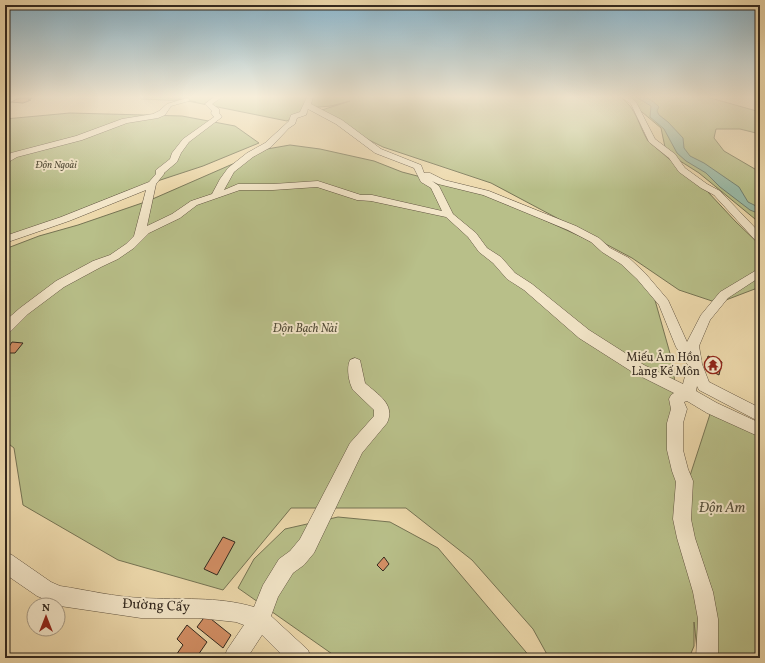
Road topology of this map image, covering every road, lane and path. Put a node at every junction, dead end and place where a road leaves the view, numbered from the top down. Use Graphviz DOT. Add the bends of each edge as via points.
graph roads {
  1 [pos="107,128"];
  2 [pos="203,128"];
  3 [pos="284,128"];
  4 [pos="347,128"];
  5 [pos="646,128"];
  6 [pos="5,161"];
  7 [pos="418,167"];
  8 [pos="152,184"];
  9 [pos="216,196"];
  10 [pos="450,215"];
  11 [pos="139,236"];
  12 [pos="760,239"];
  13 [pos="5,240"];
  14 [pos="760,272"];
  15 [pos="5,329"];
  16 [pos="355,364"];
  17 [pos="694,364"];
  18 [pos="688,394"];
  19 [pos="760,415"];
  20 [pos="760,430"];
  21 [pos="5,562"];
  22 [pos="260,619"];
  23 [pos="235,658"];
  24 [pos="300,658"];
  25 [pos="707,658"];
  1 -- 6 [label="street" via="14,155"];
  2 -- 8 [label="street" via="186,141 175,154 174,160 159,172"];
  3 -- 9 [label="street" via="268,145 231,170"];
  4 -- 7 [label="street" via="385,155 411,162"];
  5 -- 12 [label="street" via="652,140 672,156 682,170 718,193"];
  7 -- 10 [label="street" via="424,180 434,186"];
  7 -- 17 [label="street" via="428,176 441,182 486,193 572,228 625,261 664,303 683,347"];
  8 -- 11 [label="street"];
  8 -- 13 [label="street"];
  9 -- 10 [label="street" via="238,187 318,184 360,198 372,198"];
  9 -- 11 [label="street" via="194,203"];
  10 -- 18 [label="street" via="511,276 584,334 639,369"];
  11 -- 15 [label="street" via="114,257 79,272 60,284"];
  14 -- 17 [label="street" via="724,296 705,318 692,346"];
  16 -- 22 [label="street" via="358,386 382,407 382,418 356,448 307,546 286,566 270,592"];
  17 -- 18 [label="street"];
  17 -- 19 [label="street" via="704,386"];
  18 -- 20 [label="street"];
  18 -- 25 [label="street" via="676,400 679,409 675,450 685,481 682,519 699,575 708,619"];
  21 -- 22 [label="street, Đường Cấy" via="44,589 60,596 141,608 199,608 236,612"];
  22 -- 23 [label="street"];
  22 -- 24 [label="street, Đường Cấy"];
}
